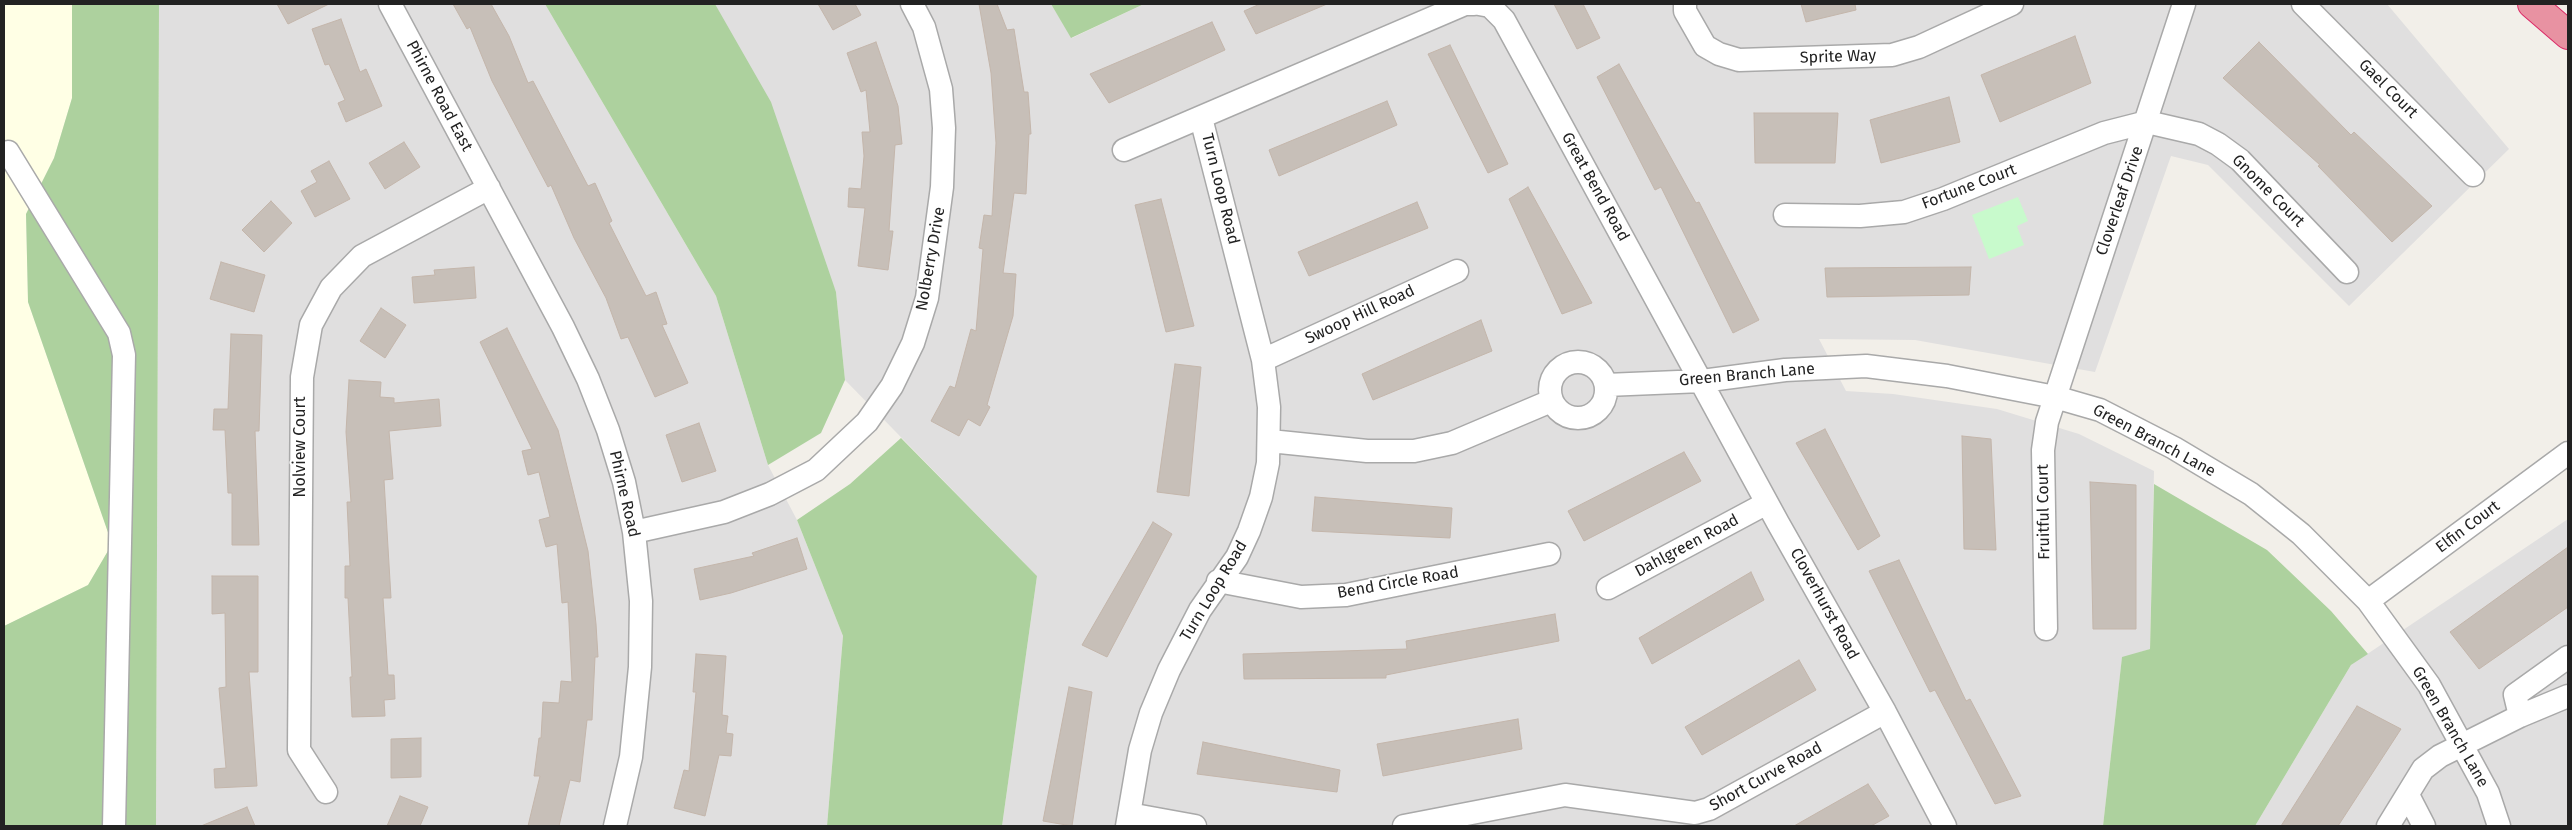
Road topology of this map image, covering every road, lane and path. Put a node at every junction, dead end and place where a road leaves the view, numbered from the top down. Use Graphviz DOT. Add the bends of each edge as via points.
graph roads {
  1 [pos="390,4"];
  2 [pos="912,4"];
  3 [pos="1474,4"];
  4 [pos="1479,4"];
  5 [pos="1685,4"];
  6 [pos="2012,4"];
  7 [pos="2184,4"];
  8 [pos="2303,4"];
  9 [pos="2532,4"];
  10 [pos="2568,35"];
  11 [pos="1201,118"];
  12 [pos="2147,122"];
  13 [pos="1124,150"];
  14 [pos="8,152"];
  15 [pos="2473,175"];
  16 [pos="489,188"];
  17 [pos="1785,215"];
  18 [pos="1457,271"];
  19 [pos="2347,272"];
  20 [pos="1263,360"];
  21 [pos="1702,382"];
  22 [pos="1606,385"];
  23 [pos="2055,397"];
  24 [pos="1551,401"];
  25 [pos="1270,441"];
  26 [pos="2568,453"];
  27 [pos="1767,503"];
  28 [pos="634,532"];
  29 [pos="1549,554"];
  30 [pos="1218,581"];
  31 [pos="1608,588"];
  32 [pos="2368,602"];
  33 [pos="2046,629"];
  34 [pos="2568,657"];
  35 [pos="2568,696"];
  36 [pos="1885,712"];
  37 [pos="2520,716"];
  38 [pos="2464,745"];
  39 [pos="326,792"];
  40 [pos="2408,795"];
  41 [pos="1128,820"];
  42 [pos="114,826"];
  43 [pos="615,826"];
  44 [pos="1195,826"];
  45 [pos="1404,826"];
  46 [pos="1945,826"];
  47 [pos="2388,826"];
  48 [pos="2424,826"];
  49 [pos="2499,826"];
  1 -- 16 [label="street, Phirne Road East"];
  2 -- 28 [label="street, Nolberry Drive" via="924,27 941,89 944,128 942,187 927,298 913,343 892,386 867,422 816,470 770,494 724,512"];
  3 -- 11 [label="street" via="1465,4"];
  4 -- 21 [label="street, Great Bend Road" via="1490,6 1504,20"];
  5 -- 6 [label="street, Sprite Way" via="1685,11 1705,46 1739,60 1892,55 1919,47"];
  7 -- 12 [label="street, Cloverleaf Drive"];
  8 -- 15 [label="street, Gael Court"];
  9 -- 10 [label="highway"];
  11 -- 13 [label="street"];
  11 -- 20 [label="street, Turn Loop Road"];
  12 -- 17 [label="street, Fortune Court" via="2104,133 1904,212 1860,216"];
  12 -- 19 [label="street, Gnome Court" via="2199,134 2233,155"];
  12 -- 23 [label="street, Cloverleaf Drive"];
  14 -- 42 [label="street" via="118,333 124,355"];
  16 -- 28 [label="street, Phirne Road" via="588,379 624,482"];
  16 -- 39 [label="street, Nolview Court" via="362,256 331,288 311,325 302,378 299,750"];
  18 -- 20 [label="street, Swoop Hill Road"];
  20 -- 25 [label="street, Turn Loop Road"];
  21 -- 22 [label="street, Green Branch Lane"];
  21 -- 23 [label="street, Green Branch Lane" via="1785,370 1866,366 1947,376"];
  21 -- 27 [label="street, Cloverhurst Road"];
  22 -- 24 [label="street" via="1606,397 1601,407 1586,417 1568,417"];
  22 -- 24 [label="street" via="1602,374 1593,366 1582,362 1570,363 1559,368 1552,378"];
  23 -- 32 [label="street, Green Branch Lane" via="2100,410 2174,448 2251,494 2301,534"];
  23 -- 33 [label="street, Fruitful Court" via="2043,450"];
  24 -- 25 [label="street" via="1452,444 1414,451 1366,451"];
  25 -- 30 [label="street, Turn Loop Road" via="1261,497 1249,531 1237,557"];
  26 -- 32 [label="street, Elfin Court"];
  27 -- 31 [label="street, Dahlgreen Road"];
  27 -- 36 [label="street, Cloverhurst Road"];
  28 -- 43 [label="street, Phirne Road" via="641,601 640,667 631,757"];
  29 -- 30 [label="street, Bend Circle Road" via="1346,595 1301,597"];
  30 -- 41 [label="street, Turn Loop Road" via="1184,639 1151,713 1140,750"];
  32 -- 38 [label="street, Green Branch Lane" via="2429,685"];
  34 -- 37 [label="street" via="2514,695"];
  35 -- 37 [label="street"];
  36 -- 45 [label="street, Short Curve Road" via="1709,809 1695,813 1565,795"];
  36 -- 46 [label="street, Cloverhurst Road"];
  37 -- 38 [label="street"];
  38 -- 40 [label="street" via="2440,756 2424,769"];
  38 -- 49 [label="street, Green Branch Lane" via="2488,793"];
  40 -- 47 [label="street"];
  40 -- 48 [label="street"];
  41 -- 44 [label="street"];
}
